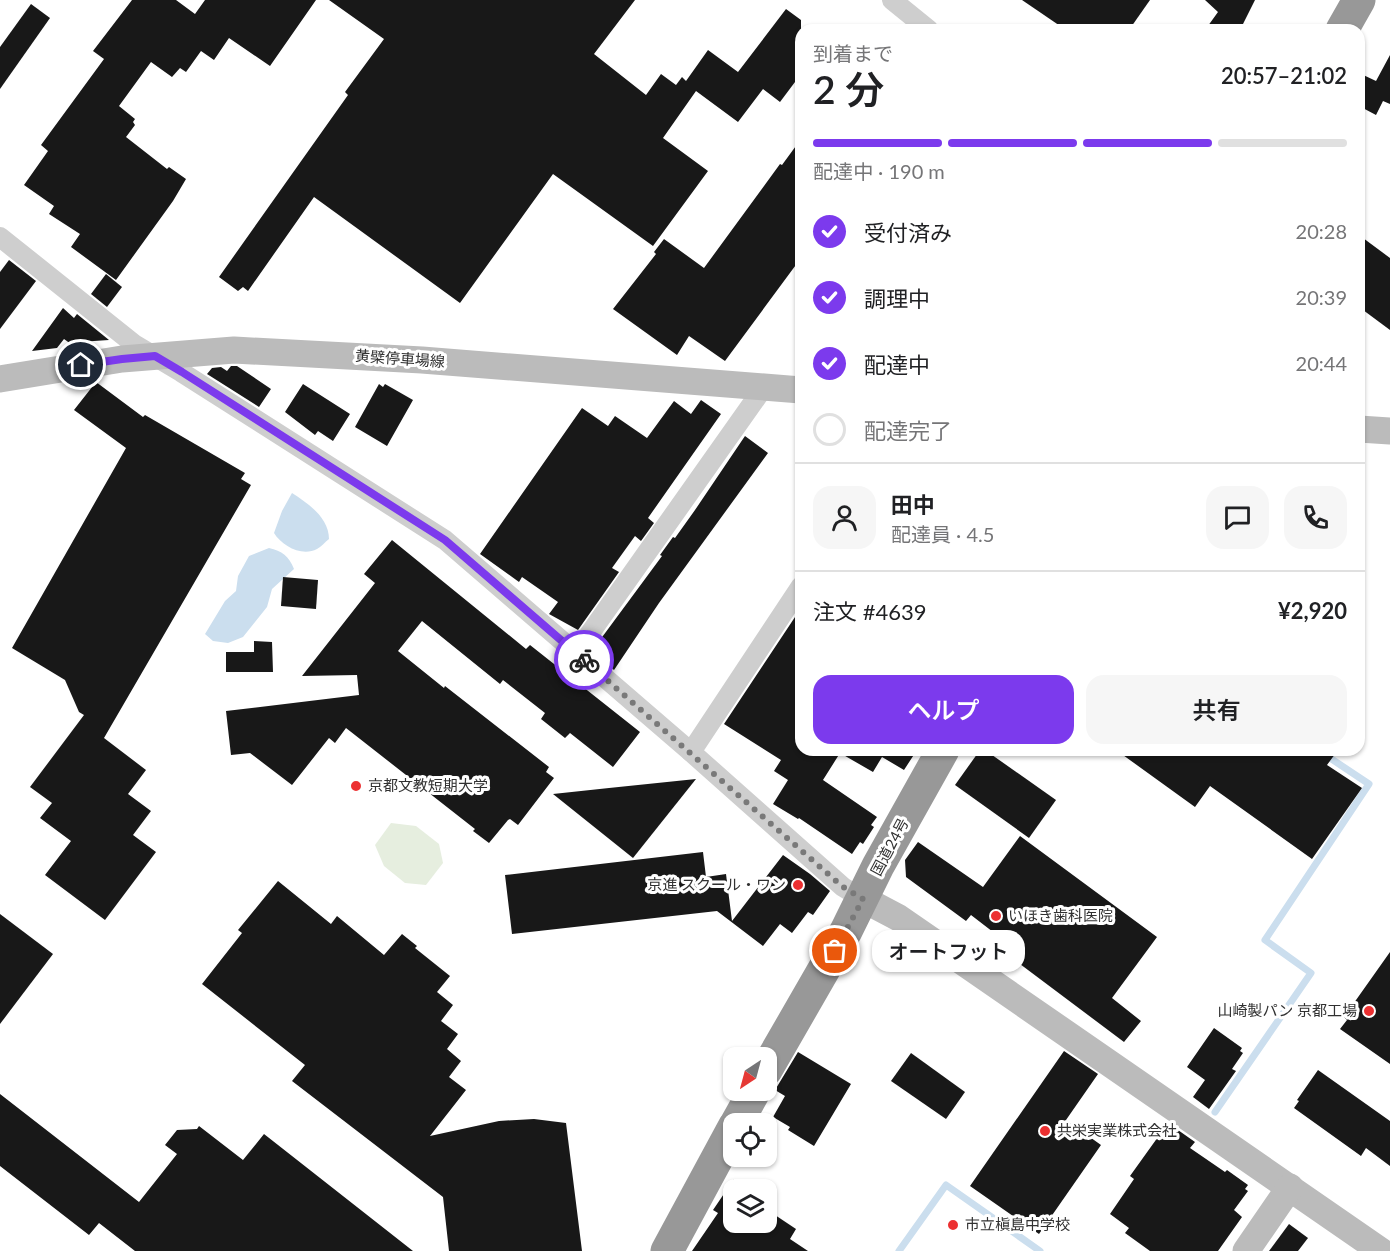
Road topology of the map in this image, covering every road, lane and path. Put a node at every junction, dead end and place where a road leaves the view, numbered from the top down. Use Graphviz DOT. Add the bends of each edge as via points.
graph roads {
  1 [pos="892,0"];
  2 [pos="1359,0"];
  3 [pos="922,24"];
  4 [pos="1345,24"];
  5 [pos="0,237"];
  6 [pos="155,356"];
  7 [pos="0,379"];
  8 [pos="764,387"];
  9 [pos="795,390"];
  10 [pos="1365,429"];
  11 [pos="1390,431"];
  12 [pos="795,595"];
  13 [pos="576,653"];
  14 [pos="691,752"];
  15 [pos="940,756"];
  16 [pos="863,899"];
  17 [pos="777,1051"];
  18 [pos="723,1147"];
  19 [pos="1290,1187"];
  20 [pos="667,1251"];
  21 [pos="1246,1251"];
  22 [pos="1381,1251"];
  1 -- 3 [label="street"];
  2 -- 4 [label="highway"];
  5 -- 6 [label="street" via="134,344"];
  6 -- 7 [label="main road, 黄檗停車場線"];
  6 -- 8 [label="main road, 黄檗停車場線" via="234,350 318,354"];
  6 -- 13 [label="street" via="445,540"];
  8 -- 9 [label="main road, 黄檗停車場線"];
  8 -- 13 [label="street"];
  10 -- 11 [label="main road"];
  12 -- 14 [label="street"];
  13 -- 14 [label="street"];
  14 -- 16 [label="street" via="843,887"];
  15 -- 16 [label="highway, 国道24号"];
  16 -- 17 [label="highway, 国道24号"];
  16 -- 19 [label="main road" via="899,918"];
  18 -- 20 [label="highway"];
  19 -- 21 [label="main road"];
  19 -- 22 [label="main road"];
}
